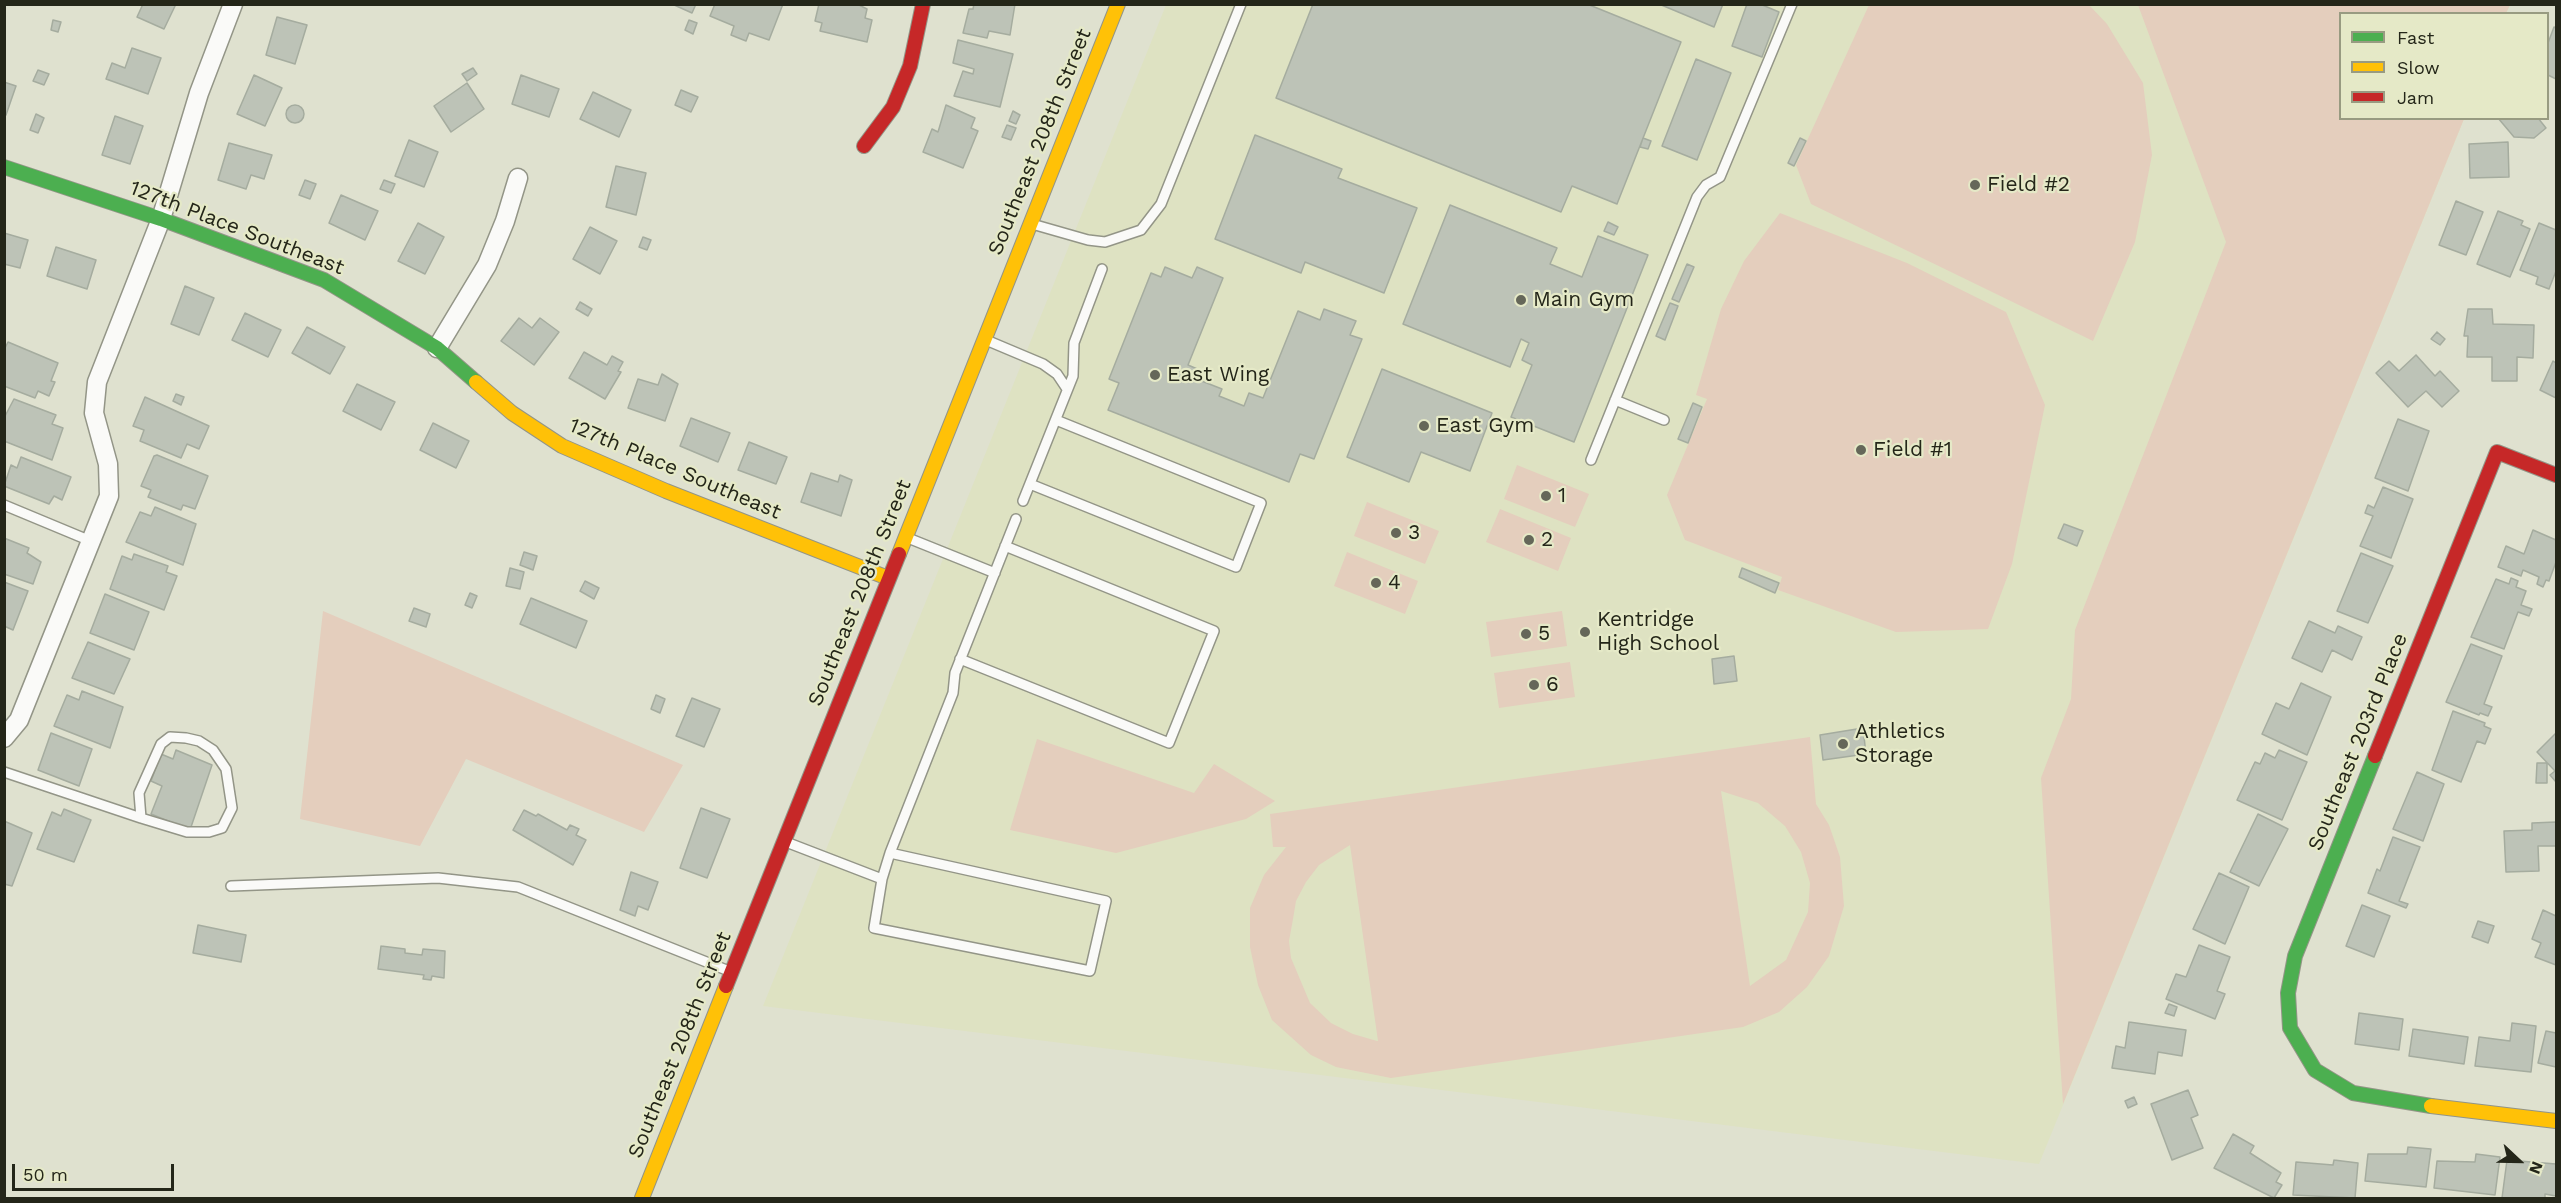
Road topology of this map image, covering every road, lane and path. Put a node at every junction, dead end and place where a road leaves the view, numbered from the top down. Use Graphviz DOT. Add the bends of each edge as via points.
graph roads {
  1 [pos="233,4"];
  2 [pos="923,4"];
  3 [pos="1118,4"];
  4 [pos="1241,4"];
  5 [pos="1792,4"];
  6 [pos="864,146"];
  7 [pos="4,167"];
  8 [pos="518,178"];
  9 [pos="161,219"];
  10 [pos="1030,223"];
  11 [pos="1102,268"];
  12 [pos="983,339"];
  13 [pos="436,348"];
  14 [pos="1068,389"];
  15 [pos="1615,400"];
  16 [pos="1056,420"];
  17 [pos="1664,420"];
  18 [pos="1591,459"];
  19 [pos="2556,476"];
  20 [pos="1030,484"];
  21 [pos="1023,501"];
  22 [pos="4,505"];
  23 [pos="1017,519"];
  24 [pos="905,537"];
  25 [pos="93,542"];
  26 [pos="1005,546"];
  27 [pos="995,573"];
  28 [pos="888,578"];
  29 [pos="960,659"];
  30 [pos="4,738"];
  31 [pos="4,772"];
  32 [pos="141,818"];
  33 [pos="783,841"];
  34 [pos="890,853"];
  35 [pos="882,879"];
  36 [pos="231,886"];
  37 [pos="731,972"];
  38 [pos="2556,1121"];
  39 [pos="642,1198"];
  1 -- 9 [label="street" via="199,93"];
  2 -- 6 [label="street" via="910,66 892,107"];
  3 -- 10 [label="street, Southeast 208th Street"];
  4 -- 10 [label="lane" via="1161,204 1142,230 1105,242"];
  5 -- 15 [label="lane" via="1720,177 1706,185 1697,197"];
  7 -- 9 [label="street, 127th Place Southeast"];
  8 -- 13 [label="street" via="487,265"];
  9 -- 13 [label="street, 127th Place Southeast" via="324,280"];
  9 -- 25 [label="street" via="97,382 93,413 108,464 109,496"];
  10 -- 12 [label="street, Southeast 208th Street"];
  11 -- 14 [label="lane" via="1074,342 1074,369"];
  12 -- 14 [label="lane" via="1043,364"];
  12 -- 24 [label="street, Southeast 208th Street"];
  13 -- 28 [label="street, 127th Place Southeast" via="512,413 562,446"];
  14 -- 16 [label="lane"];
  15 -- 17 [label="lane"];
  15 -- 18 [label="lane"];
  16 -- 20 [label="lane"];
  16 -- 20 [label="lane" via="1261,503 1236,567"];
  19 -- 38 [label="street, Southeast 203rd Place" via="2497,452 2295,956 2288,993 2290,1028 2314,1070 2354,1093 2397,1102"];
  20 -- 21 [label="lane"];
  22 -- 25 [label="lane"];
  23 -- 26 [label="lane"];
  24 -- 27 [label="lane"];
  24 -- 28 [label="street, Southeast 208th Street"];
  25 -- 30 [label="street" via="19,720"];
  26 -- 27 [label="lane"];
  26 -- 29 [label="lane" via="1214,631 1169,743"];
  27 -- 29 [label="lane"];
  28 -- 33 [label="street, Southeast 208th Street"];
  29 -- 34 [label="lane" via="953,693"];
  31 -- 32 [label="lane"];
  32 -- 32 [label="lane" via="188,832 222,828 232,808 225,769 213,750 186,738 170,737 161,744 139,793"];
  33 -- 35 [label="lane"];
  33 -- 37 [label="street, Southeast 208th Street"];
  34 -- 35 [label="lane"];
  34 -- 35 [label="lane" via="1106,901 1090,971 874,928"];
  36 -- 37 [label="lane" via="438,878 518,887"];
  37 -- 39 [label="street, Southeast 208th Street"];
}
